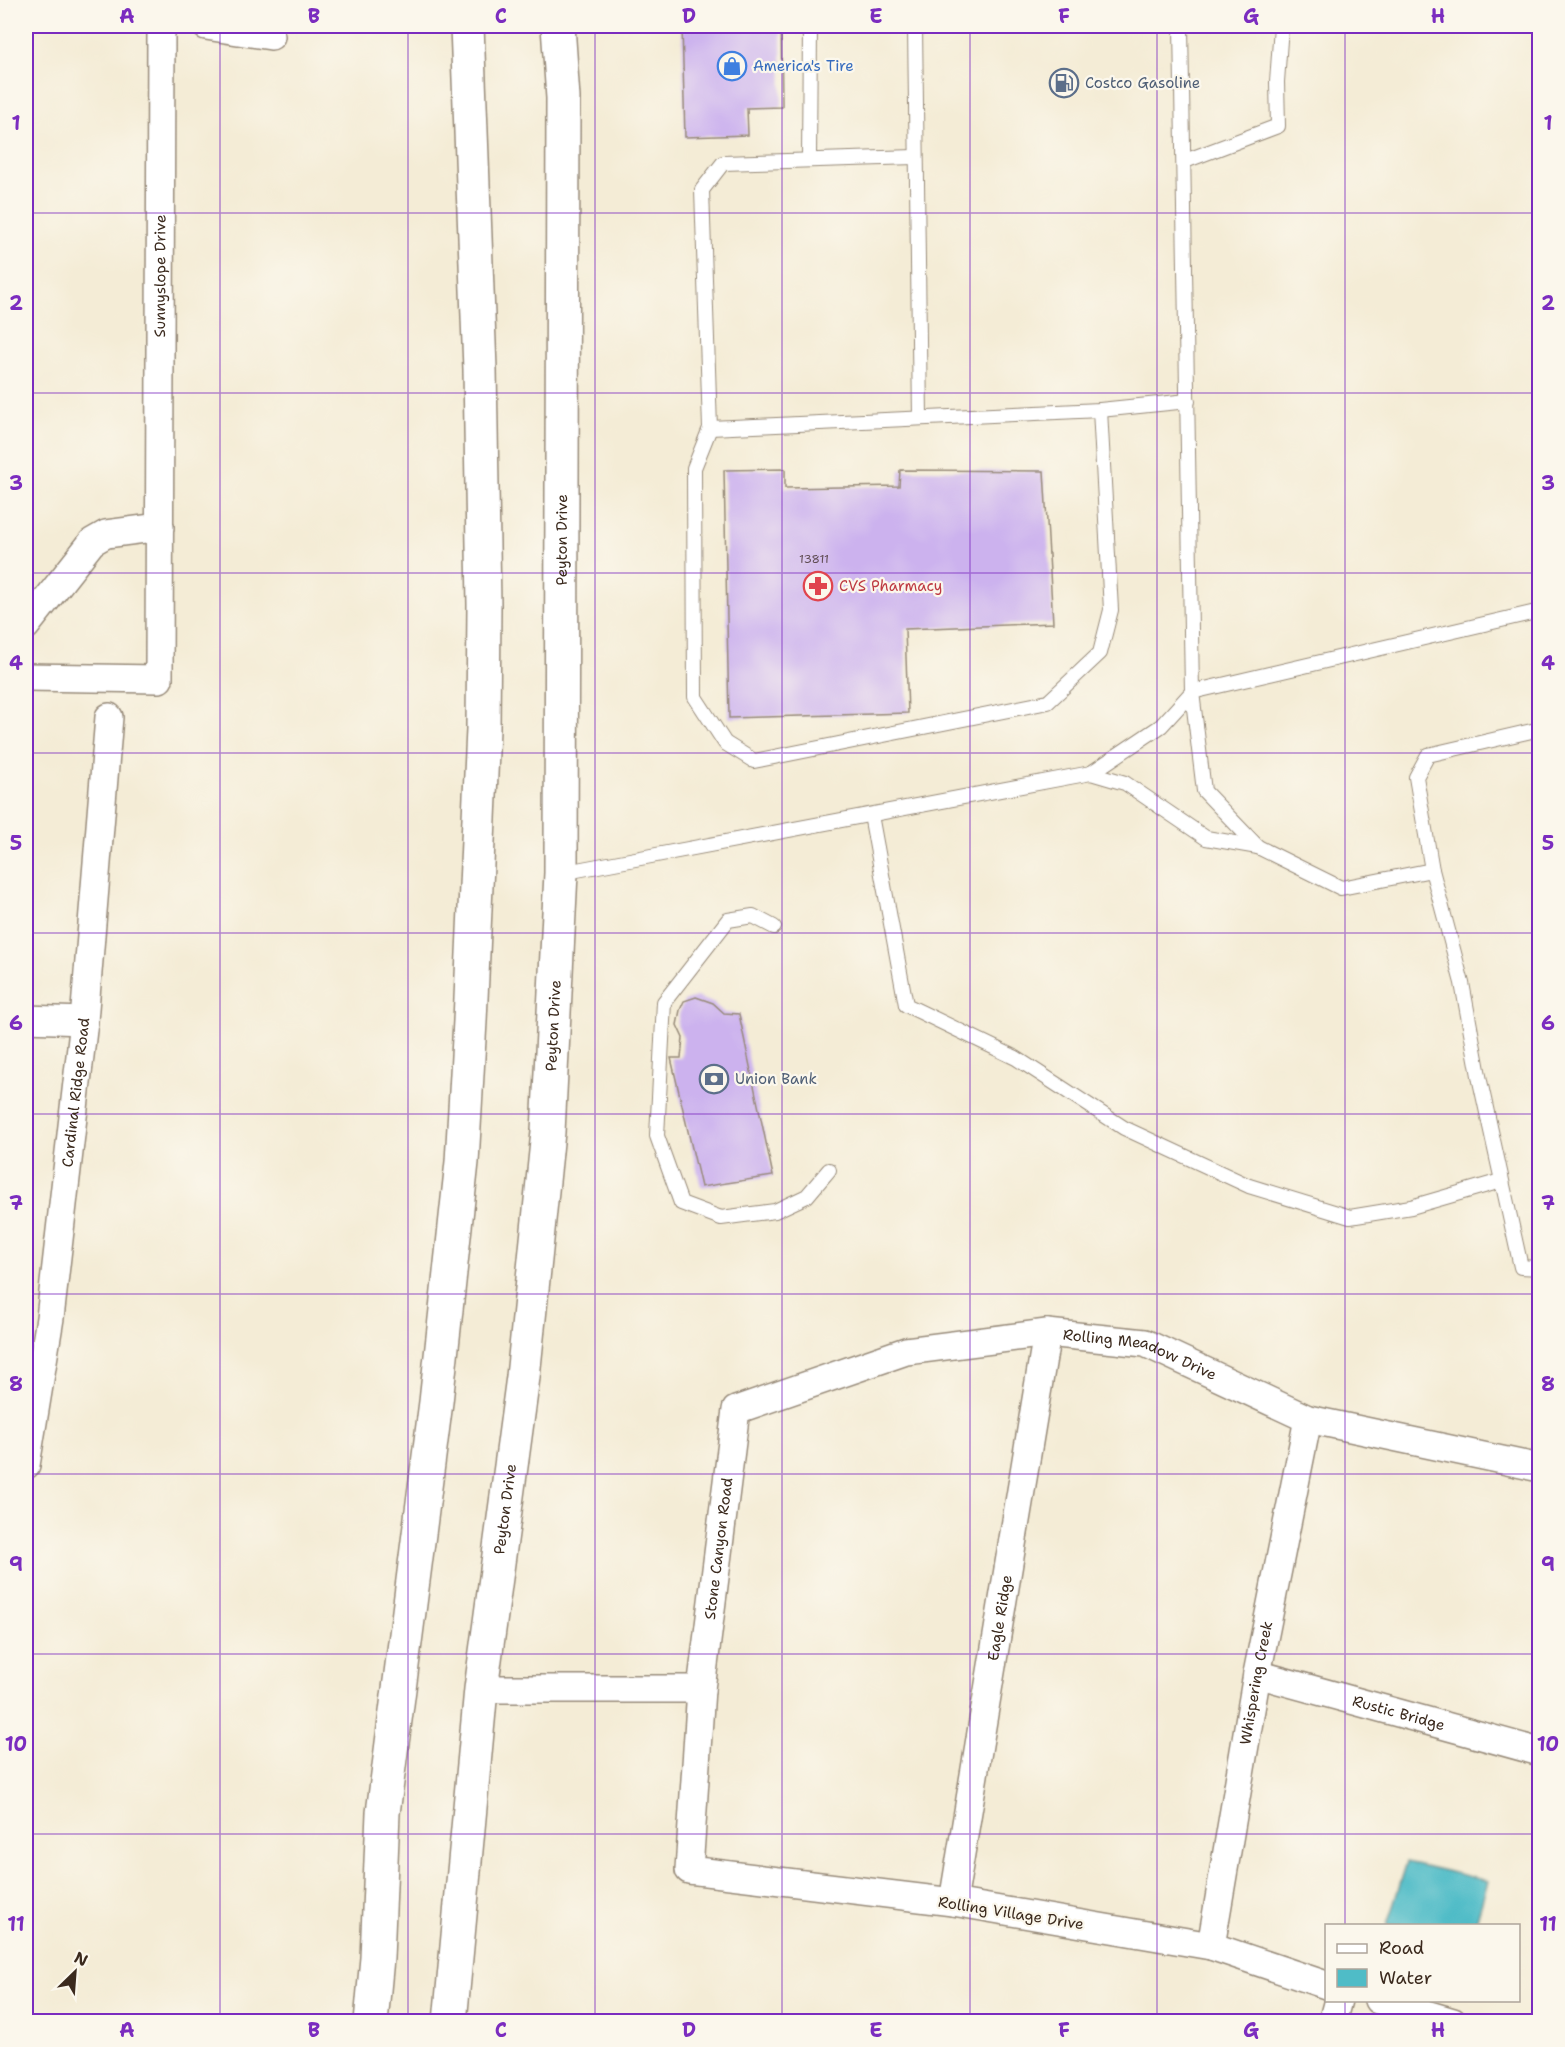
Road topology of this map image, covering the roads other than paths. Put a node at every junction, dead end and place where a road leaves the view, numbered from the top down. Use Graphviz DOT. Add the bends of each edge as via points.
graph roads {
  1 [pos="161,26"];
  2 [pos="206,26"];
  3 [pos="467,26"];
  4 [pos="558,26"];
  5 [pos="810,26"];
  6 [pos="915,26"];
  7 [pos="1181,26"];
  8 [pos="1281,26"];
  9 [pos="271,36"];
  10 [pos="915,158"];
  11 [pos="809,160"];
  12 [pos="1185,160"];
  13 [pos="1188,401"];
  14 [pos="1100,410"];
  15 [pos="920,418"];
  16 [pos="710,428"];
  17 [pos="160,527"];
  18 [pos="1539,611"];
  19 [pos="26,626"];
  20 [pos="26,677"];
  21 [pos="1192,692"];
  22 [pos="109,717"];
  23 [pos="1539,729"];
  24 [pos="1091,773"];
  25 [pos="871,814"];
  26 [pos="1258,847"];
  27 [pos="1432,870"];
  28 [pos="561,873"];
  29 [pos="774,927"];
  30 [pos="26,1019"];
  31 [pos="84,1021"];
  32 [pos="829,1170"];
  33 [pos="1501,1181"];
  34 [pos="1539,1268"];
  35 [pos="1047,1333"];
  36 [pos="736,1410"];
  37 [pos="1308,1419"];
  38 [pos="26,1465"];
  39 [pos="1539,1468"];
  40 [pos="1257,1674"];
  41 [pos="481,1689"];
  42 [pos="701,1689"];
  43 [pos="1539,1752"];
  44 [pos="689,1870"];
  45 [pos="953,1902"];
  46 [pos="1211,1946"];
  47 [pos="1325,1985"];
  48 [pos="1338,2002"];
  49 [pos="1382,2002"];
  50 [pos="371,2022"];
  51 [pos="450,2022"];
  52 [pos="1332,2022"];
  53 [pos="1453,2022"];
  1 -- 17 [label="street, Sunnyslope Drive"];
  2 -- 9 [label="street"];
  3 -- 50 [label="main road" via="484,605 483,729 470,1009 462,1162 436,1402 383,1813"];
  4 -- 28 [label="main road, Peyton Drive" via="563,98"];
  5 -- 11 [label="lane"];
  6 -- 10 [label="lane"];
  7 -- 12 [label="lane"];
  8 -- 12 [label="lane" via="1278,126"];
  10 -- 11 [label="lane"];
  10 -- 15 [label="lane"];
  11 -- 16 [label="lane" via="723,163 702,190"];
  12 -- 13 [label="lane"];
  13 -- 14 [label="lane"];
  13 -- 21 [label="lane"];
  14 -- 15 [label="lane"];
  14 -- 16 [label="lane" via="1111,610 1100,653 1048,702 754,761 725,743 695,697 694,468"];
  15 -- 16 [label="lane"];
  17 -- 19 [label="street" via="106,534 92,542"];
  17 -- 20 [label="street, Sunnyslope Drive" via="159,679"];
  18 -- 21 [label="lane"];
  21 -- 24 [label="lane" via="1161,726"];
  21 -- 26 [label="lane" via="1204,791"];
  22 -- 31 [label="street, Cardinal Ridge Road"];
  23 -- 27 [label="lane" via="1428,755 1416,777"];
  24 -- 25 [label="lane"];
  24 -- 26 [label="lane" via="1125,783 1206,837"];
  25 -- 28 [label="lane"];
  25 -- 33 [label="lane" via="906,1005 1016,1058 1124,1128 1249,1186 1350,1218 1411,1207"];
  26 -- 27 [label="lane" via="1341,888"];
  27 -- 33 [label="lane" via="1462,983"];
  28 -- 41 [label="main road, Peyton Drive" via="548,1132 523,1377"];
  29 -- 32 [label="lane" via="753,916 728,920 664,1002 657,1136 681,1203 721,1218 775,1211 807,1196"];
  30 -- 31 [label="street"];
  31 -- 38 [label="street, Cardinal Ridge Road" via="50,1318"];
  33 -- 34 [label="lane" via="1521,1267"];
  35 -- 36 [label="street, Rolling Meadow Drive" via="906,1351"];
  35 -- 37 [label="street, Rolling Meadow Drive" via="1145,1343"];
  35 -- 45 [label="street, Eagle Ridge"];
  36 -- 42 [label="street, Stone Canyon Road"];
  37 -- 39 [label="street, Rolling Meadow Drive"];
  37 -- 40 [label="street, Whispering Creek"];
  40 -- 43 [label="street, Rustic Bridge"];
  40 -- 46 [label="street, Whispering Creek"];
  41 -- 42 [label="street"];
  41 -- 51 [label="main road, Peyton Drive"];
  42 -- 44 [label="street, Stone Canyon Road"];
  44 -- 45 [label="street, Rolling Village Drive"];
  45 -- 46 [label="street, Rolling Village Drive"];
  46 -- 47 [label="street, Rolling Village Drive"];
  48 -- 52 [label="street"];
  49 -- 53 [label="street"];
}
